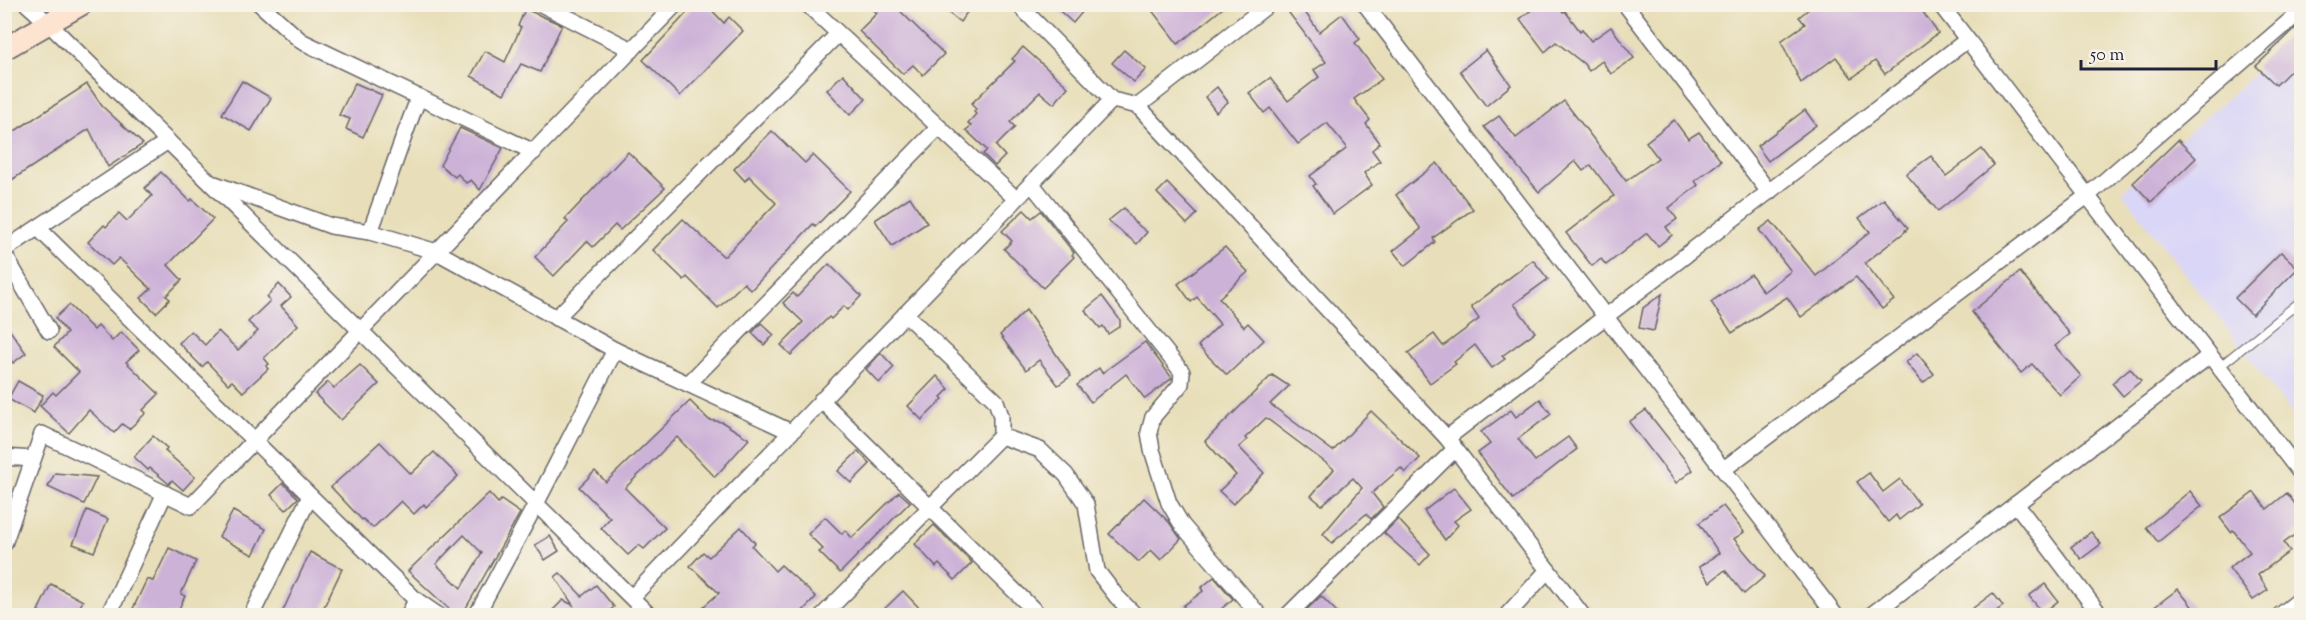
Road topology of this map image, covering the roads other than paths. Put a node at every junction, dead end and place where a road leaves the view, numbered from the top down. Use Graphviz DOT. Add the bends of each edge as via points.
graph roads {
  1 [pos="27,4"];
  2 [pos="82,4"];
  3 [pos="260,4"];
  4 [pos="541,4"];
  5 [pos="676,4"];
  6 [pos="807,4"];
  7 [pos="1018,4"];
  8 [pos="1269,4"];
  9 [pos="1365,4"];
  10 [pos="1625,4"];
  11 [pos="1940,4"];
  12 [pos="2301,10"];
  13 [pos="49,24"];
  14 [pos="838,34"];
  15 [pos="1967,40"];
  16 [pos="4,49"];
  17 [pos="632,50"];
  18 [pos="419,97"];
  19 [pos="1112,100"];
  20 [pos="1138,106"];
  21 [pos="939,127"];
  22 [pos="168,141"];
  23 [pos="534,152"];
  24 [pos="209,182"];
  25 [pos="1031,183"];
  26 [pos="1769,192"];
  27 [pos="2087,196"];
  28 [pos="1016,199"];
  29 [pos="38,228"];
  30 [pos="370,231"];
  31 [pos="4,252"];
  32 [pos="437,252"];
  33 [pos="2301,300"];
  34 [pos="905,314"];
  35 [pos="1606,317"];
  36 [pos="556,318"];
  37 [pos="49,331"];
  38 [pos="361,331"];
  39 [pos="615,350"];
  40 [pos="2214,361"];
  41 [pos="687,384"];
  42 [pos="822,400"];
  43 [pos="791,432"];
  44 [pos="1001,436"];
  45 [pos="254,441"];
  46 [pos="1451,444"];
  47 [pos="4,457"];
  48 [pos="33,459"];
  49 [pos="1724,470"];
  50 [pos="2301,475"];
  51 [pos="165,494"];
  52 [pos="310,496"];
  53 [pos="536,504"];
  54 [pos="2016,504"];
  55 [pos="930,507"];
  56 [pos="4,544"];
  57 [pos="1548,570"];
  58 [pos="632,597"];
  59 [pos="2301,598"];
  60 [pos="416,600"];
  61 [pos="108,615"];
  62 [pos="251,615"];
  63 [pos="408,615"];
  64 [pos="439,615"];
  65 [pos="476,615"];
  66 [pos="650,615"];
  67 [pos="822,615"];
  68 [pos="1040,615"];
  69 [pos="1136,615"];
  70 [pos="1260,615"];
  71 [pos="1287,615"];
  72 [pos="1506,615"];
  73 [pos="1583,615"];
  74 [pos="1836,615"];
  75 [pos="1870,615"];
  76 [pos="2101,615"];
  77 [pos="2279,615"];
  1 -- 13 [label="street"];
  2 -- 13 [label="street"];
  3 -- 18 [label="street" via="301,41"];
  4 -- 17 [label="street"];
  5 -- 17 [label="street"];
  6 -- 14 [label="street"];
  7 -- 19 [label="street"];
  8 -- 20 [label="street"];
  9 -- 35 [label="street"];
  10 -- 26 [label="street"];
  11 -- 15 [label="street"];
  12 -- 27 [label="street"];
  13 -- 16 [label="street"];
  13 -- 22 [label="street"];
  14 -- 21 [label="street"];
  14 -- 36 [label="street"];
  15 -- 26 [label="street"];
  15 -- 27 [label="street"];
  17 -- 23 [label="street"];
  18 -- 23 [label="street"];
  18 -- 30 [label="street"];
  19 -- 20 [label="street"];
  19 -- 25 [label="street"];
  20 -- 46 [label="street"];
  21 -- 28 [label="street"];
  21 -- 41 [label="street"];
  22 -- 24 [label="street"];
  22 -- 29 [label="street"];
  23 -- 32 [label="street"];
  24 -- 30 [label="street" via="331,226"];
  24 -- 38 [label="street"];
  25 -- 28 [label="street"];
  25 -- 70 [label="street" via="1182,372 1181,384 1153,417 1149,432 1169,503 1182,525"];
  26 -- 35 [label="street"];
  27 -- 40 [label="street"];
  27 -- 49 [label="street"];
  28 -- 34 [label="street"];
  29 -- 31 [label="street"];
  29 -- 45 [label="street"];
  30 -- 32 [label="street"];
  31 -- 37 [label="street"];
  32 -- 36 [label="street"];
  32 -- 38 [label="street"];
  33 -- 40 [label="lane"];
  34 -- 42 [label="street"];
  34 -- 44 [label="street" via="996,401"];
  35 -- 46 [label="street"];
  35 -- 49 [label="street"];
  36 -- 39 [label="street"];
  38 -- 45 [label="street"];
  38 -- 53 [label="street"];
  39 -- 41 [label="street"];
  39 -- 53 [label="street"];
  40 -- 50 [label="street"];
  40 -- 54 [label="street"];
  41 -- 43 [label="street"];
  42 -- 43 [label="street"];
  42 -- 55 [label="street"];
  43 -- 58 [label="street"];
  44 -- 55 [label="street"];
  44 -- 69 [label="street" via="1040,450 1066,475 1086,504 1097,571"];
  45 -- 51 [label="street" via="191,506"];
  45 -- 52 [label="street"];
  46 -- 57 [label="street"];
  46 -- 71 [label="street"];
  47 -- 48 [label="street"];
  48 -- 51 [label="street" via="42,434"];
  48 -- 56 [label="street"];
  49 -- 74 [label="street"];
  51 -- 61 [label="street"];
  52 -- 60 [label="street"];
  52 -- 62 [label="street"];
  53 -- 58 [label="street"];
  53 -- 65 [label="street"];
  54 -- 75 [label="street"];
  54 -- 76 [label="street"];
  55 -- 67 [label="street"];
  55 -- 68 [label="street"];
  57 -- 72 [label="street"];
  57 -- 73 [label="street"];
  58 -- 66 [label="street"];
  59 -- 77 [label="street"];
  60 -- 63 [label="street"];
  60 -- 64 [label="street"];
}
